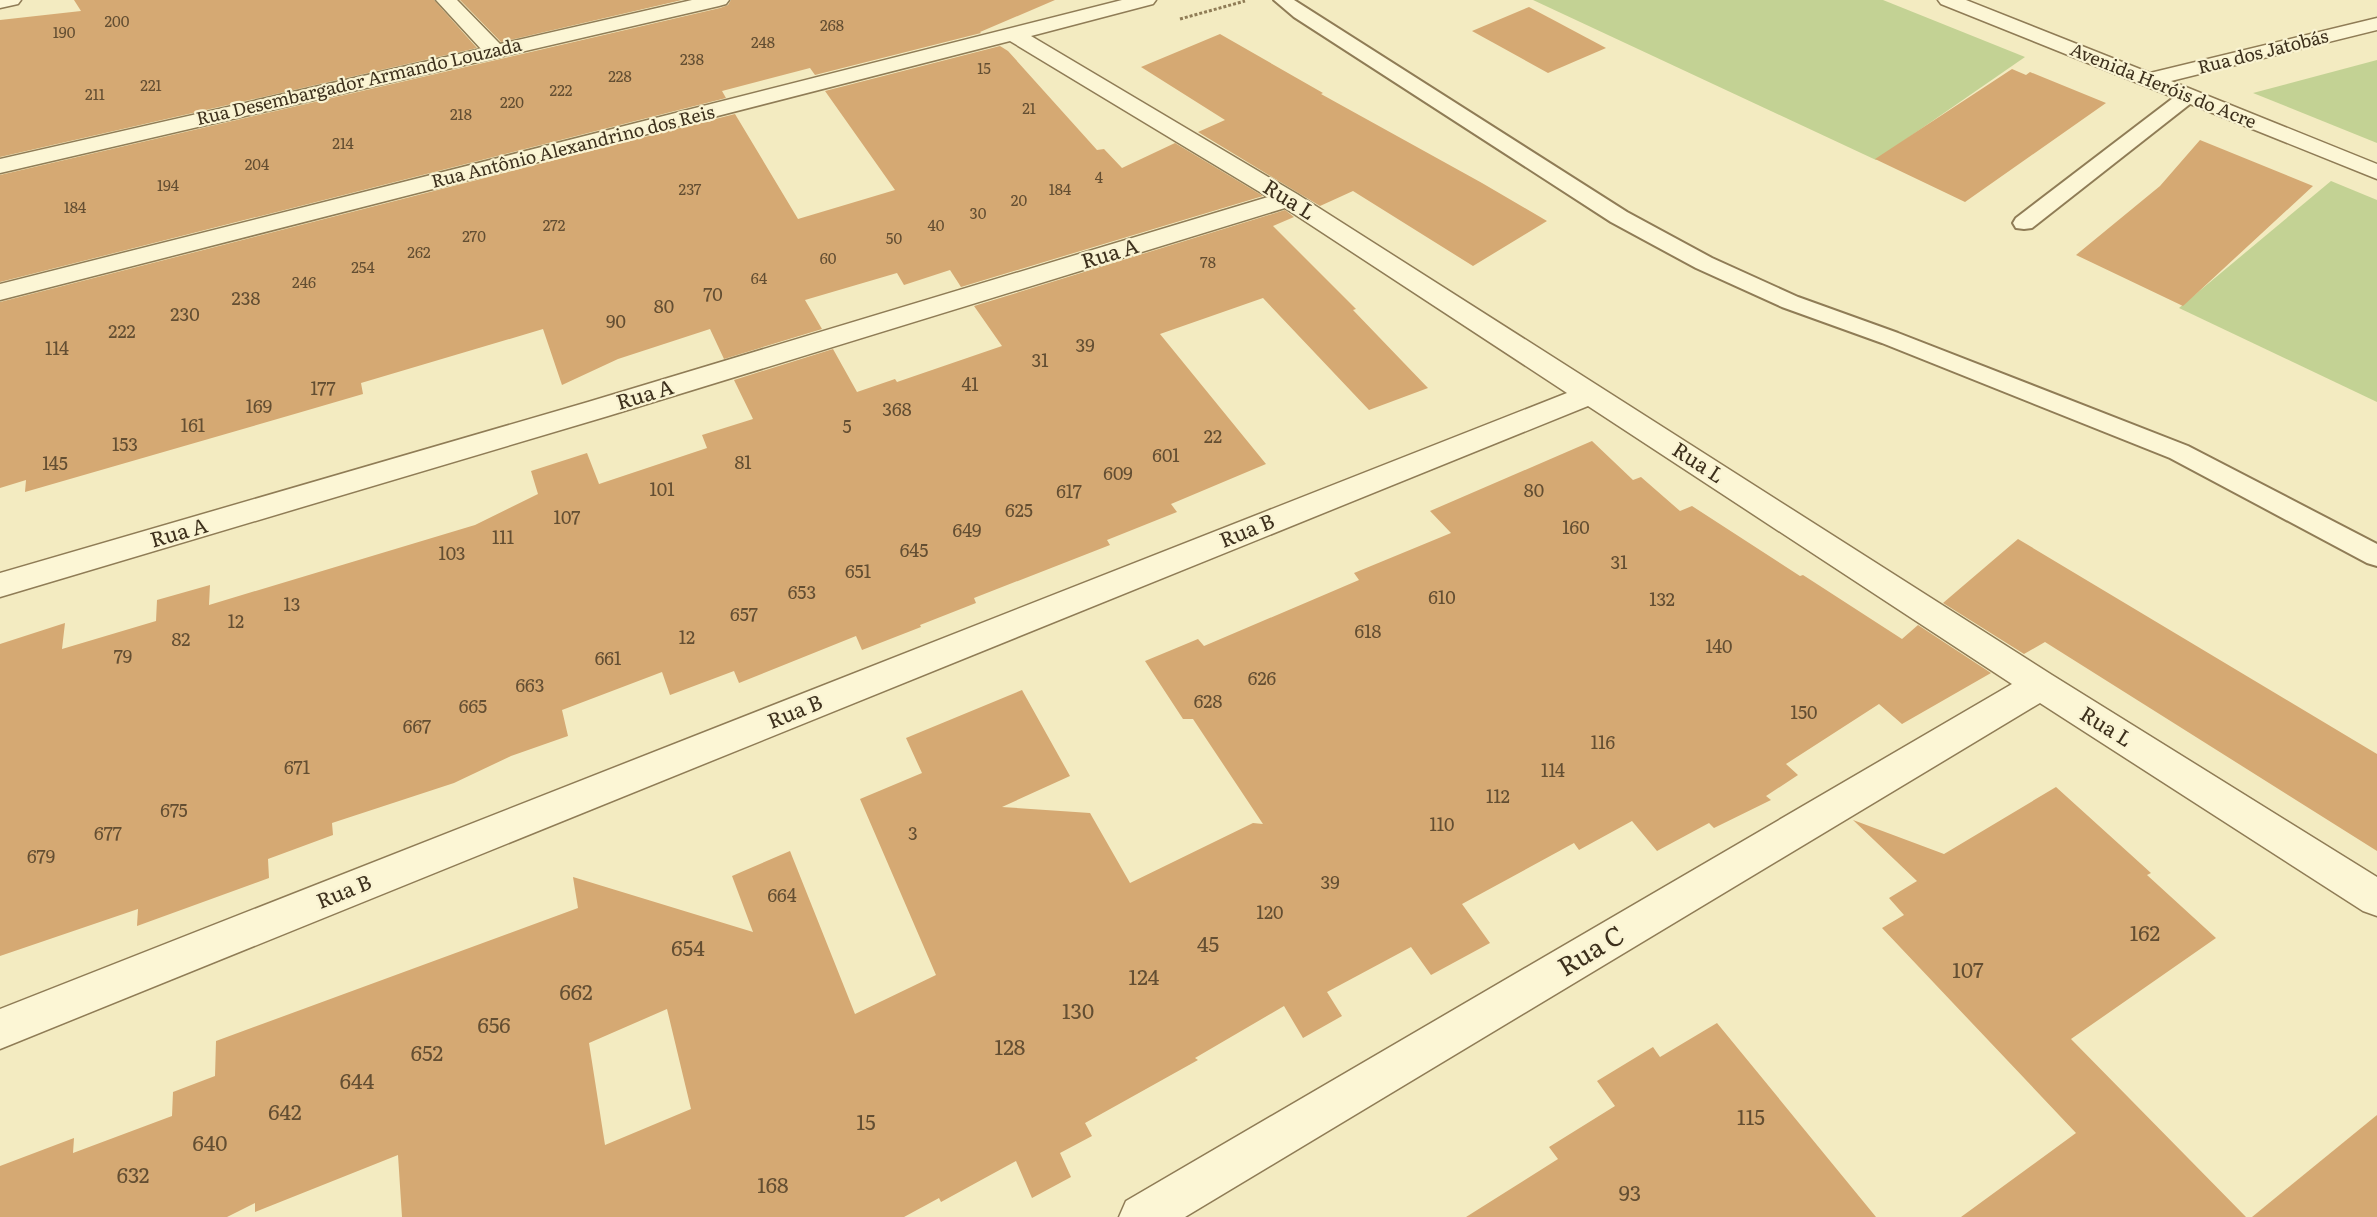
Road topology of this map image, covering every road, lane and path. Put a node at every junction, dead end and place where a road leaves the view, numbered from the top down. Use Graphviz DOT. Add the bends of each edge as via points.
graph roads {
  1 [pos="11,0"];
  2 [pos="446,0"];
  3 [pos="719,0"];
  4 [pos="1146,0"];
  5 [pos="1284,0"];
  6 [pos="1948,0"];
  7 [pos="0,2"];
  8 [pos="2377,24"];
  9 [pos="1015,35"];
  10 [pos="495,51"];
  11 [pos="2150,80"];
  12 [pos="2188,96"];
  13 [pos="0,166"];
  14 [pos="2377,172"];
  15 [pos="1288,199"];
  16 [pos="2024,224"];
  17 [pos="0,292"];
  18 [pos="1591,394"];
  19 [pos="2377,556"];
  20 [pos="0,585"];
  21 [pos="2040,685"];
  22 [pos="2377,898"];
  23 [pos="0,1029"];
  24 [pos="1142,1217"];
  1 -- 7 [label="street"];
  2 -- 10 [label="street"];
  3 -- 10 [label="street, Rua Desembargador Armando Louzada"];
  4 -- 9 [label="street, Rua Antônio Alexandrino dos Reis"];
  5 -- 19 [label="lane" via="1619,217 1704,263 1790,302 2179,452"];
  6 -- 11 [label="street, Avenida Heróis do Acre"];
  8 -- 11 [label="street, Rua dos Jatobás"];
  9 -- 15 [label="street, Rua L"];
  9 -- 17 [label="street, Rua Antônio Alexandrino dos Reis"];
  10 -- 13 [label="street, Rua Desembargador Armando Louzada"];
  11 -- 12 [label="street, Avenida Heróis do Acre"];
  12 -- 14 [label="street, Avenida Heróis do Acre"];
  12 -- 16 [label="lane"];
  15 -- 18 [label="street, Rua L"];
  15 -- 20 [label="street, Rua A" via="598,410"];
  18 -- 21 [label="street, Rua L"];
  18 -- 23 [label="street, Rua B"];
  21 -- 22 [label="street, Rua L"];
  21 -- 24 [label="street, Rua C"];
}
